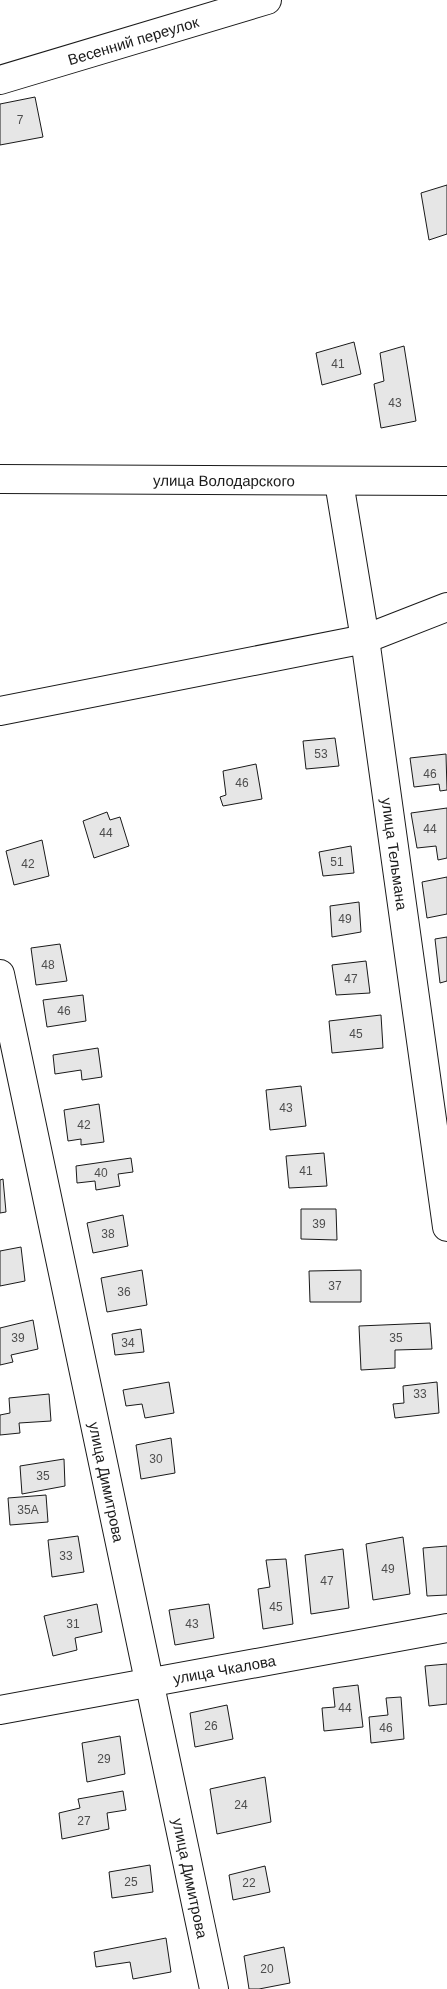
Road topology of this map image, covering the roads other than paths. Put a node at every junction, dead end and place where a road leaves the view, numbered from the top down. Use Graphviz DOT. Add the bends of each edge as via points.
graph roads {
  1 [pos="267,0"];
  2 [pos="0,80"];
  3 [pos="0,479"];
  4 [pos="447,481"];
  5 [pos="339,482"];
  6 [pos="447,607"];
  7 [pos="365,639"];
  8 [pos="0,711"];
  9 [pos="0,974"];
  10 [pos="447,1226"];
  11 [pos="447,1628"];
  12 [pos="149,1684"];
  13 [pos="0,1710"];
  14 [pos="214,1989"];
  1 -- 2 [label="street, Весенний переулок"];
  3 -- 5 [label="street, улица Володарского"];
  4 -- 5 [label="street, улица Володарского"];
  5 -- 7 [label="street, улица Тельмана"];
  6 -- 7 [label="street"];
  7 -- 8 [label="street"];
  7 -- 10 [label="street, улица Тельмана"];
  9 -- 12 [label="street, улица Димитрова"];
  11 -- 12 [label="street, улица Чкалова"];
  12 -- 13 [label="street, улица Чкалова"];
  12 -- 14 [label="street, улица Димитрова"];
}
